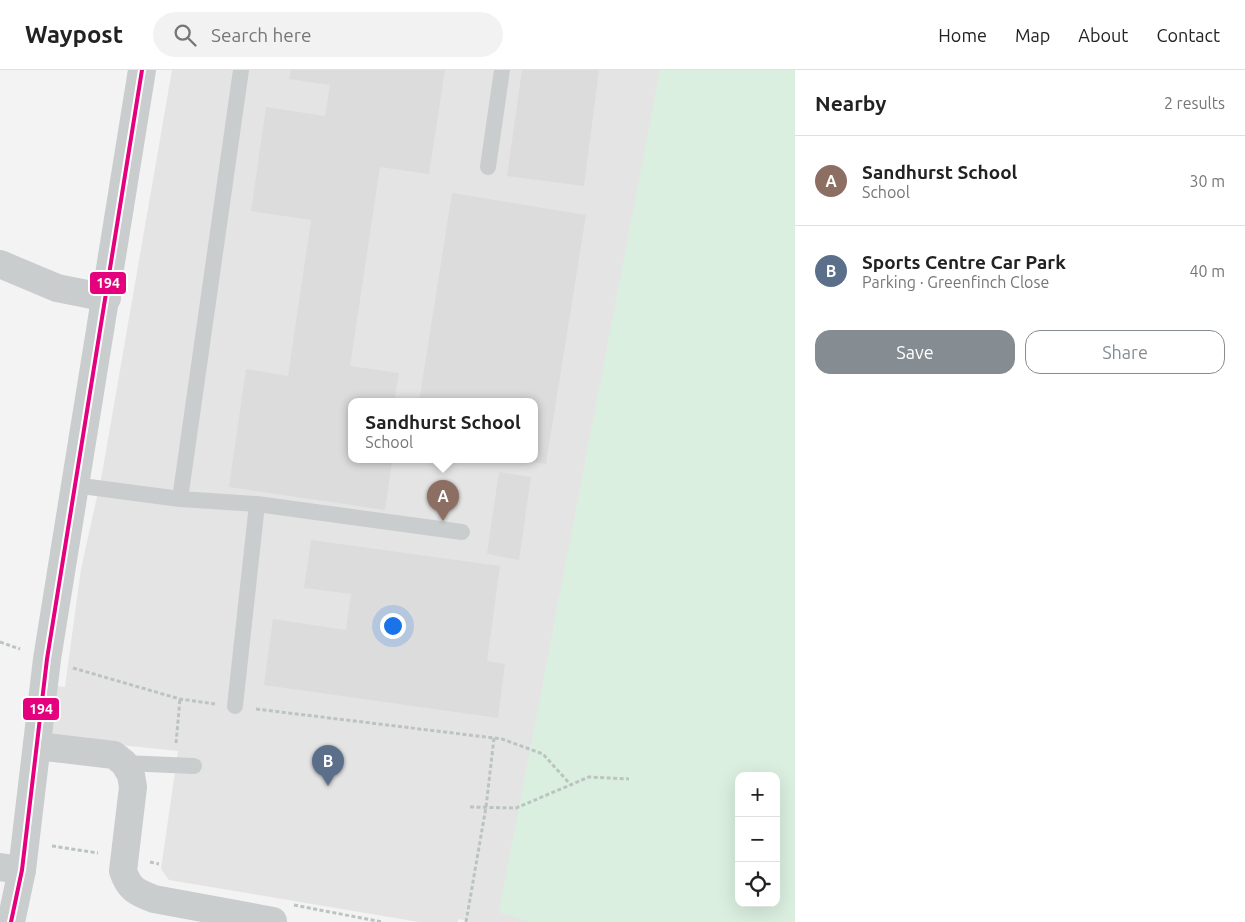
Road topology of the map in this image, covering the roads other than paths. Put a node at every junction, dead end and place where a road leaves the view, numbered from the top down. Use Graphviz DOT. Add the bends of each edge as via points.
graph roads {
  1 [pos="142,70"];
  2 [pos="241,70"];
  3 [pos="502,70"];
  4 [pos="488,167"];
  5 [pos="0,264"];
  6 [pos="107,298"];
  7 [pos="74,485"];
  8 [pos="180,499"];
  9 [pos="258,504"];
  10 [pos="462,532"];
  11 [pos="234,706"];
  12 [pos="37,746"];
  13 [pos="124,763"];
  14 [pos="194,766"];
  15 [pos="11,869"];
  16 [pos="282,913"];
  17 [pos="240,919"];
  18 [pos="11,922"];
  1 -- 6 [label="street"];
  2 -- 8 [label="lane"];
  3 -- 4 [label="lane"];
  5 -- 6 [label="street" via="57,288"];
  6 -- 7 [label="street"];
  7 -- 8 [label="lane"];
  7 -- 12 [label="street"];
  8 -- 9 [label="lane"];
  9 -- 10 [label="lane"];
  9 -- 11 [label="lane"];
  12 -- 13 [label="street" via="114,755"];
  12 -- 15 [label="street" via="26,842"];
  13 -- 14 [label="lane"];
  13 -- 17 [label="street" via="133,787 123,871 127,884 154,898"];
  15 -- 18 [label="street"];
  16 -- 17 [label="street"];
}
